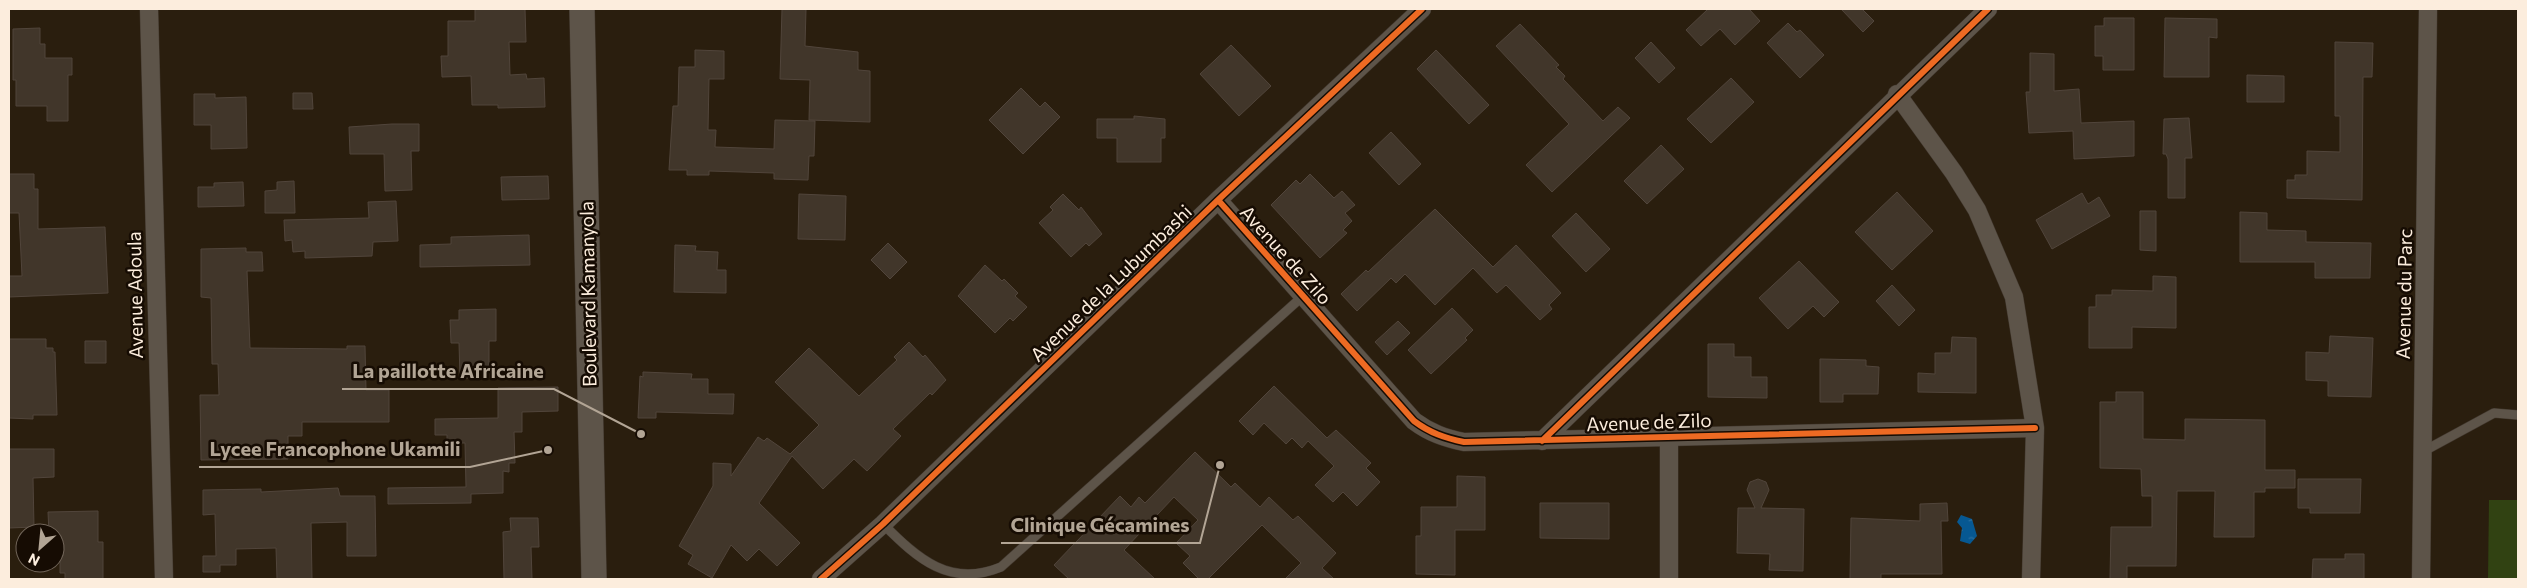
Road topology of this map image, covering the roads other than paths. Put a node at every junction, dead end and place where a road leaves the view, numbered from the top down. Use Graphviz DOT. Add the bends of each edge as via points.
graph roads {
  1 [pos="149,9"];
  2 [pos="582,9"];
  3 [pos="1422,9"];
  4 [pos="1988,9"];
  5 [pos="2428,9"];
  6 [pos="1897,94"];
  7 [pos="1218,200"];
  8 [pos="1302,296"];
  9 [pos="2518,415"];
  10 [pos="2035,428"];
  11 [pos="1669,436"];
  12 [pos="1542,441"];
  13 [pos="2424,451"];
  14 [pos="883,524"];
  15 [pos="164,579"];
  16 [pos="594,579"];
  17 [pos="821,579"];
  18 [pos="1669,579"];
  19 [pos="2031,579"];
  20 [pos="2422,579"];
  1 -- 15 [label="street, Avenue Adoula"];
  2 -- 16 [label="main road, Boulevard Kamanyola"];
  3 -- 7 [label="street, Avenue de la Lubumbashi"];
  4 -- 6 [label="street"];
  5 -- 13 [label="street, Avenue du Parc"];
  6 -- 10 [label="street" via="1954,173 1977,210 1994,248 2014,297"];
  6 -- 12 [label="street"];
  7 -- 8 [label="street, Avenue de Zilo"];
  7 -- 14 [label="street, Avenue de la Lubumbashi"];
  8 -- 12 [label="street, Avenue de Zilo" via="1414,421 1429,432 1464,442"];
  8 -- 14 [label="lane" via="1001,567 990,573 961,579 947,576 919,560"];
  9 -- 13 [label="lane" via="2494,414"];
  10 -- 11 [label="street, Avenue de Zilo"];
  10 -- 19 [label="street"];
  11 -- 12 [label="street, Avenue de Zilo"];
  11 -- 18 [label="street"];
  13 -- 20 [label="street, Avenue du Parc"];
  14 -- 17 [label="street, Avenue de la Lubumbashi"];
}
